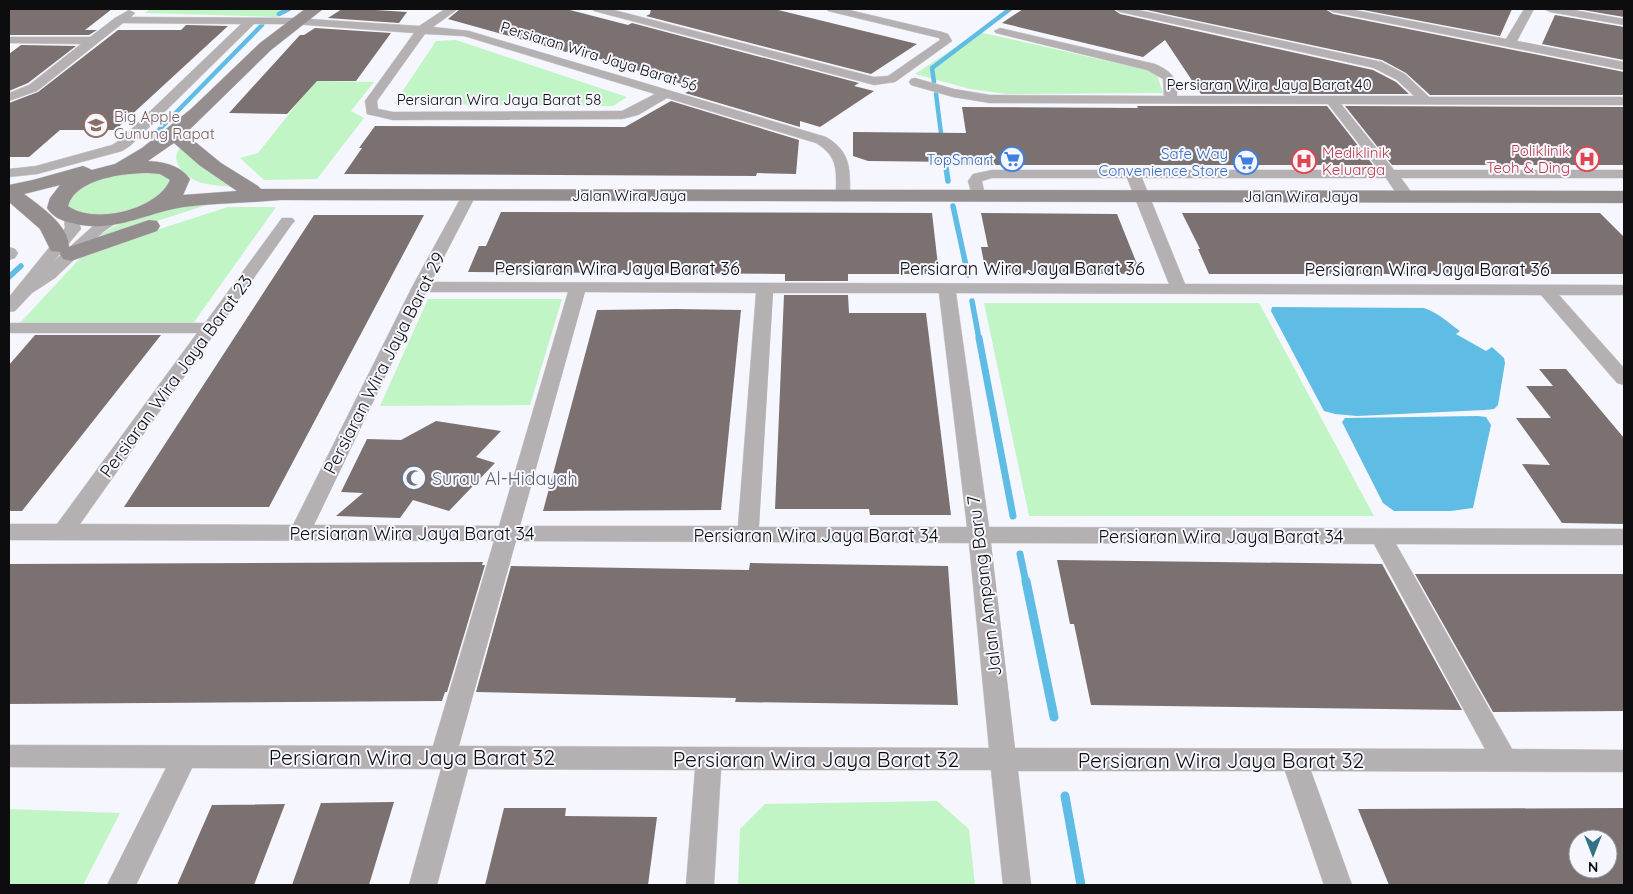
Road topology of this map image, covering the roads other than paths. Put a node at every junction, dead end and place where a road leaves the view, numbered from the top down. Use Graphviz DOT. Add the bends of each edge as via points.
graph roads {
  1 [pos="134,9"];
  2 [pos="315,9"];
  3 [pos="452,9"];
  4 [pos="598,9"];
  5 [pos="832,9"];
  6 [pos="1120,9"];
  7 [pos="1333,9"];
  8 [pos="1529,9"];
  9 [pos="1550,9"];
  10 [pos="119,20"];
  11 [pos="251,21"];
  12 [pos="293,21"];
  13 [pos="1624,22"];
  14 [pos="423,29"];
  15 [pos="1000,31"];
  16 [pos="9,40"];
  17 [pos="93,41"];
  18 [pos="1510,43"];
  19 [pos="1624,66"];
  20 [pos="915,82"];
  21 [pos="666,94"];
  22 [pos="9,97"];
  23 [pos="1170,100"];
  24 [pos="1332,101"];
  25 [pos="1426,101"];
  26 [pos="1624,101"];
  27 [pos="172,141"];
  28 [pos="121,169"];
  29 [pos="173,174"];
  30 [pos="1624,174"];
  31 [pos="1133,175"];
  32 [pos="1390,175"];
  33 [pos="73,185"];
  34 [pos="11,189"];
  35 [pos="248,193"];
  36 [pos="470,195"];
  37 [pos="843,196"];
  38 [pos="978,196"];
  39 [pos="1142,196"];
  40 [pos="1408,197"];
  41 [pos="1624,197"];
  42 [pos="57,201"];
  43 [pos="156,206"];
  44 [pos="72,218"];
  45 [pos="114,219"];
  46 [pos="287,221"];
  47 [pos="65,250"];
  48 [pos="420,287"];
  49 [pos="578,288"];
  50 [pos="765,288"];
  51 [pos="947,288"];
  52 [pos="1179,289"];
  53 [pos="1546,290"];
  54 [pos="1624,290"];
  55 [pos="9,307"];
  56 [pos="9,328"];
  57 [pos="210,328"];
  58 [pos="1624,379"];
  59 [pos="64,531"];
  60 [pos="9,532"];
  61 [pos="300,532"];
  62 [pos="507,533"];
  63 [pos="748,535"];
  64 [pos="979,535"];
  65 [pos="1381,536"];
  66 [pos="1624,537"];
  67 [pos="9,756"];
  68 [pos="185,756"];
  69 [pos="450,757"];
  70 [pos="709,758"];
  71 [pos="1004,760"];
  72 [pos="1294,760"];
  73 [pos="1505,761"];
  74 [pos="1624,761"];
  75 [pos="121,885"];
  76 [pos="423,885"];
  77 [pos="700,885"];
  78 [pos="1017,885"];
  79 [pos="1338,885"];
  1 -- 10 [label="street"];
  2 -- 12 [label="street"];
  3 -- 14 [label="street, Persiaran Wira Jaya Barat 58"];
  4 -- 5 [label="street" via="883,81 891,79 946,41 944,36"];
  6 -- 25 [label="street" via="1378,65 1401,77"];
  7 -- 18 [label="street"];
  8 -- 18 [label="street"];
  9 -- 13 [label="street"];
  10 -- 11 [label="street, Persiaran Wira Jaya Barat 56"];
  10 -- 17 [label="street"];
  11 -- 12 [label="street, Persiaran Wira Jaya Barat 56"];
  11 -- 34 [label="street" via="117,148 37,170"];
  12 -- 14 [label="street, Persiaran Wira Jaya Barat 56"];
  12 -- 27 [label="street"];
  14 -- 21 [label="street, Persiaran Wira Jaya Barat 56" via="466,33"];
  14 -- 21 [label="street, Persiaran Wira Jaya Barat 58" via="371,101 372,111 393,116 622,115"];
  15 -- 23 [label="street" via="1157,69 1172,84"];
  16 -- 17 [label="street"];
  17 -- 22 [label="street" via="33,88"];
  18 -- 19 [label="street"];
  20 -- 23 [label="street, Persiaran Wira Jaya Barat 40" via="953,94 990,99"];
  21 -- 37 [label="street, Persiaran Wira Jaya Barat 56" via="831,145 841,160"];
  23 -- 24 [label="street, Persiaran Wira Jaya Barat 40"];
  24 -- 25 [label="street, Persiaran Wira Jaya Barat 40"];
  24 -- 32 [label="street"];
  25 -- 26 [label="street, Persiaran Wira Jaya Barat 40"];
  27 -- 28 [label="street"];
  27 -- 29 [label="street" via="166,158"];
  27 -- 34 [label="street" via="69,177"];
  27 -- 35 [label="street" via="196,154"];
  28 -- 29 [label="street, Jalan Wira Jaya" via="138,167"];
  28 -- 33 [label="street"];
  29 -- 35 [label="street, Jalan Wira Jaya" via="193,187"];
  29 -- 43 [label="street" via="179,187"];
  30 -- 32 [label="street, Jalan Wira Jaya"];
  31 -- 32 [label="street, Jalan Wira Jaya"];
  31 -- 38 [label="street, Jalan Wira Jaya" via="992,174 978,177 975,181"];
  31 -- 39 [label="street"];
  32 -- 40 [label="street"];
  33 -- 34 [label="street"];
  33 -- 42 [label="street"];
  34 -- 42 [label="street"];
  34 -- 47 [label="street" via="48,223"];
  35 -- 36 [label="street, Jalan Wira Jaya"];
  35 -- 43 [label="street, Jalan Wira Jaya"];
  35 -- 47 [label="street"];
  36 -- 37 [label="street, Jalan Wira Jaya"];
  36 -- 48 [label="street, Persiaran Wira Jaya Barat 29"];
  37 -- 38 [label="street, Jalan Wira Jaya"];
  38 -- 39 [label="street, Jalan Wira Jaya"];
  39 -- 40 [label="street, Jalan Wira Jaya"];
  39 -- 52 [label="street"];
  40 -- 41 [label="street, Jalan Wira Jaya"];
  42 -- 44 [label="street" via="57,208 62,214"];
  43 -- 45 [label="street, Jalan Wira Jaya"];
  44 -- 45 [label="street, Jalan Wira Jaya"];
  44 -- 47 [label="street" via="73,229"];
  45 -- 47 [label="street"];
  46 -- 57 [label="street, Persiaran Wira Jaya Barat 23"];
  47 -- 55 [label="street" via="49,275 26,289"];
  48 -- 49 [label="street, Persiaran Wira Jaya Barat 36"];
  48 -- 61 [label="street, Persiaran Wira Jaya Barat 29"];
  49 -- 50 [label="street, Persiaran Wira Jaya Barat 36"];
  49 -- 62 [label="street"];
  50 -- 51 [label="street, Persiaran Wira Jaya Barat 36"];
  50 -- 63 [label="street"];
  51 -- 52 [label="street, Persiaran Wira Jaya Barat 36"];
  51 -- 64 [label="street, Jalan Ampang Baru 7"];
  52 -- 53 [label="street, Persiaran Wira Jaya Barat 36"];
  53 -- 54 [label="street, Persiaran Wira Jaya Barat 36"];
  53 -- 58 [label="street"];
  56 -- 57 [label="street"];
  57 -- 59 [label="street, Persiaran Wira Jaya Barat 23"];
  59 -- 60 [label="street, Persiaran Wira Jaya Barat 34"];
  59 -- 61 [label="street, Persiaran Wira Jaya Barat 34"];
  61 -- 62 [label="street, Persiaran Wira Jaya Barat 34"];
  62 -- 63 [label="street, Persiaran Wira Jaya Barat 34"];
  62 -- 69 [label="street"];
  63 -- 64 [label="street, Persiaran Wira Jaya Barat 34"];
  64 -- 65 [label="street, Persiaran Wira Jaya Barat 34"];
  64 -- 71 [label="street, Jalan Ampang Baru 7"];
  65 -- 66 [label="street, Persiaran Wira Jaya Barat 34"];
  65 -- 73 [label="street"];
  67 -- 68 [label="street, Persiaran Wira Jaya Barat 32"];
  68 -- 69 [label="street, Persiaran Wira Jaya Barat 32"];
  68 -- 75 [label="street"];
  69 -- 70 [label="street, Persiaran Wira Jaya Barat 32"];
  69 -- 76 [label="street"];
  70 -- 71 [label="street, Persiaran Wira Jaya Barat 32"];
  70 -- 77 [label="street"];
  71 -- 72 [label="street, Persiaran Wira Jaya Barat 32"];
  71 -- 78 [label="street, Jalan Ampang Baru 7"];
  72 -- 73 [label="street, Persiaran Wira Jaya Barat 32"];
  72 -- 79 [label="street"];
  73 -- 74 [label="street, Persiaran Wira Jaya Barat 32"];
}
